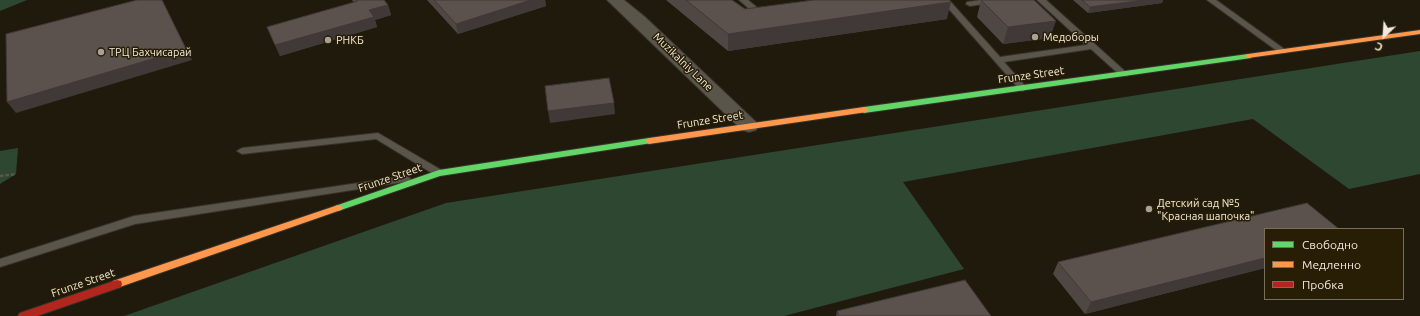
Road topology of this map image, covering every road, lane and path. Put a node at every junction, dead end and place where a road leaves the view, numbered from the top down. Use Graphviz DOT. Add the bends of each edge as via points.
graph roads {
  1 [pos="616,0"];
  2 [pos="743,0"];
  3 [pos="944,0"];
  4 [pos="996,0"];
  5 [pos="1041,0"];
  6 [pos="1211,0"];
  7 [pos="970,4"];
  8 [pos="756,10"];
  9 [pos="1420,32"];
  10 [pos="1093,46"];
  11 [pos="1283,51"];
  12 [pos="998,60"];
  13 [pos="1124,74"];
  14 [pos="1023,88"];
  15 [pos="749,126"];
  16 [pos="242,151"];
  17 [pos="439,173"];
  18 [pos="16,174"];
  19 [pos="0,176"];
  20 [pos="0,263"];
  21 [pos="24,316"];
  1 -- 15 [label="street, Muzikalniy Lane"];
  2 -- 8 [label="lane"];
  3 -- 12 [label="lane"];
  4 -- 7 [label="lane"];
  5 -- 10 [label="lane"];
  6 -- 11 [label="lane"];
  9 -- 11 [label="main road, Frunze Street"];
  10 -- 12 [label="lane"];
  10 -- 13 [label="lane"];
  11 -- 13 [label="main road, Frunze Street"];
  12 -- 14 [label="lane"];
  13 -- 14 [label="main road, Frunze Street"];
  14 -- 15 [label="main road, Frunze Street"];
  15 -- 17 [label="main road, Frunze Street"];
  16 -- 17 [label="lane" via="378,136"];
  17 -- 20 [label="lane" via="134,220"];
  17 -- 21 [label="main road, Frunze Street"];
  18 -- 19 [label="path"];
}
